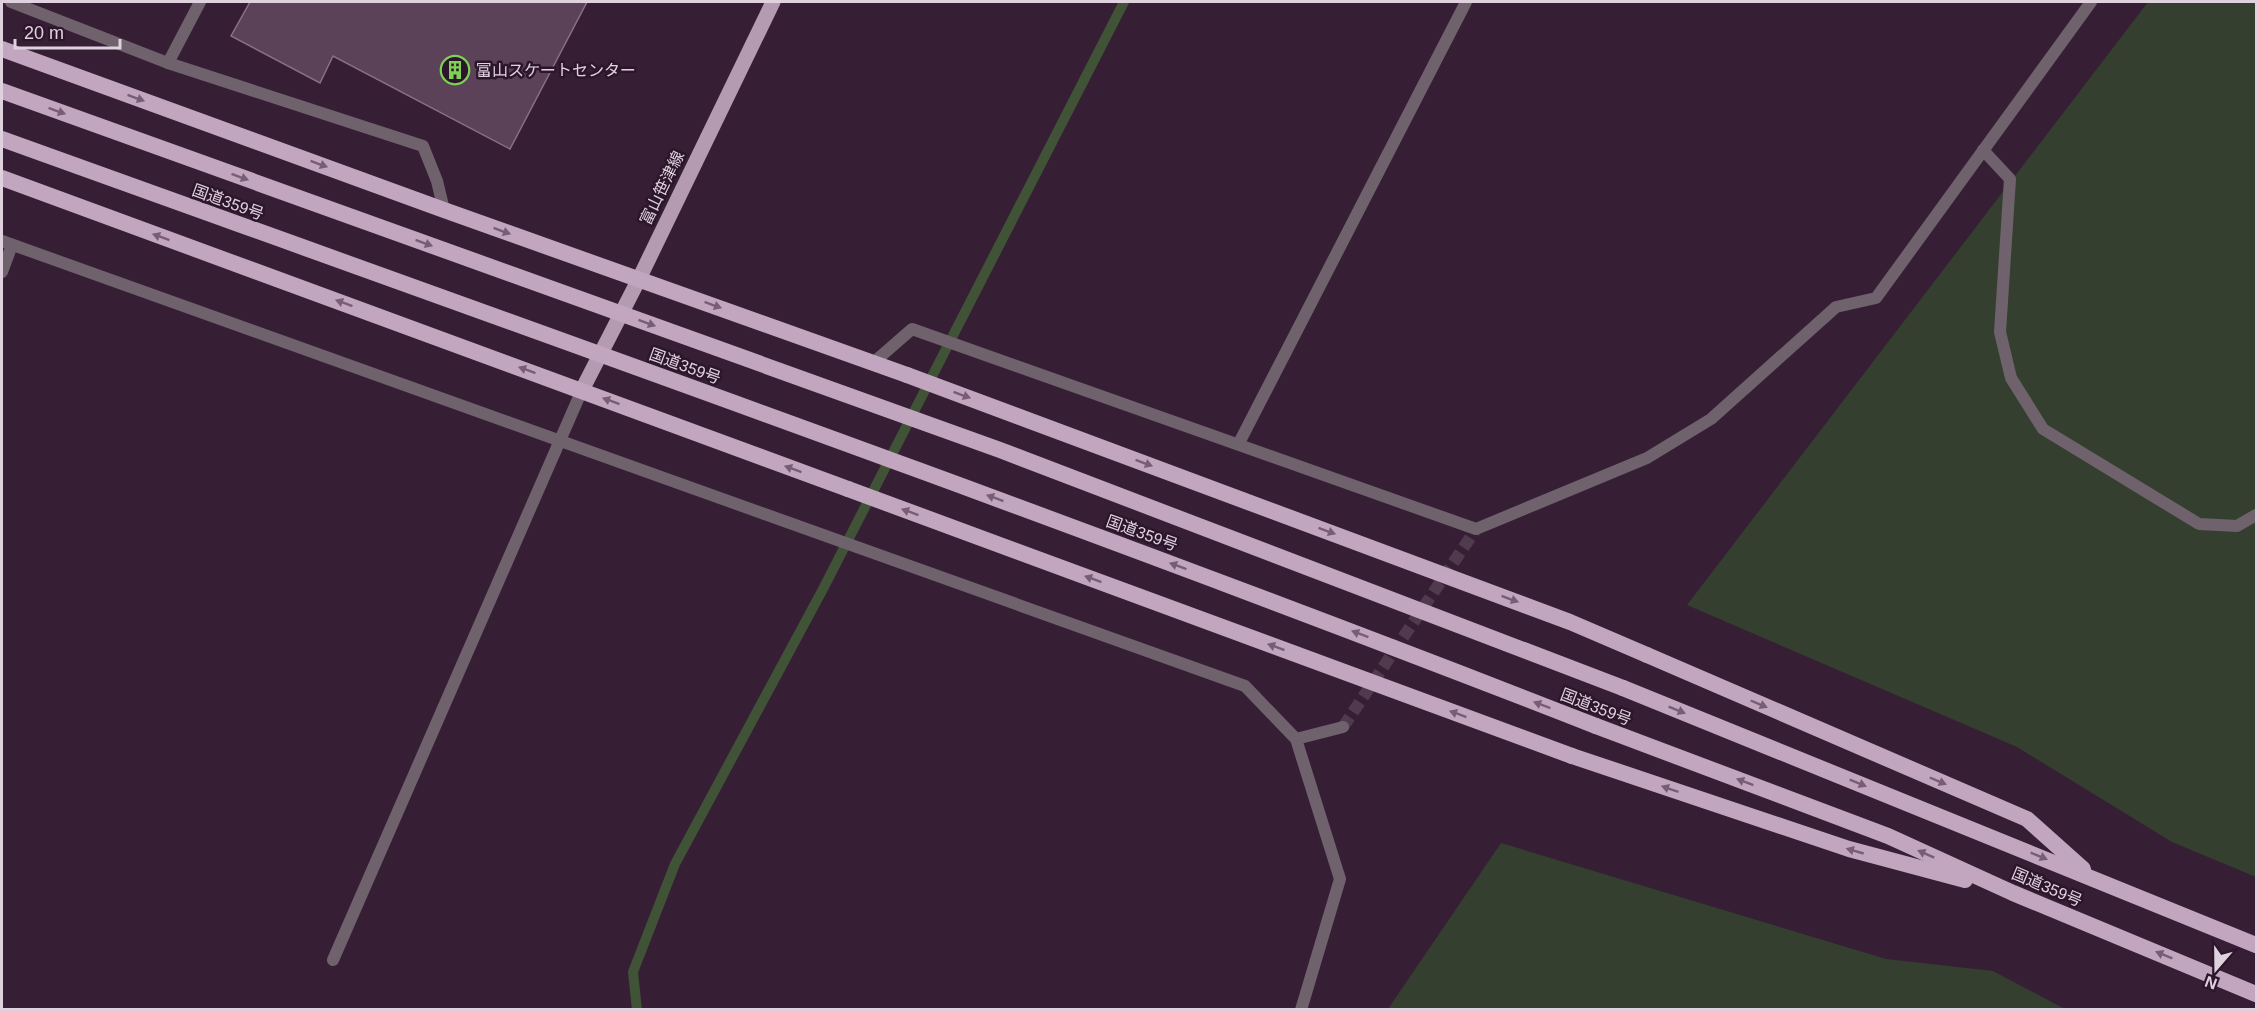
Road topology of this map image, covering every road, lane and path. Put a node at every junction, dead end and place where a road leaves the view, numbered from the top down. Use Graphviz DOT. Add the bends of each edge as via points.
graph roads {
  1 [pos="11,2"];
  2 [pos="200,2"];
  3 [pos="773,2"];
  4 [pos="1466,2"];
  5 [pos="2091,2"];
  6 [pos="2,49"];
  7 [pos="168,63"];
  8 [pos="2,92"];
  9 [pos="2,139"];
  10 [pos="1983,150"];
  11 [pos="2,178"];
  12 [pos="444,210"];
  13 [pos="7,243"];
  14 [pos="2,272"];
  15 [pos="639,279"];
  16 [pos="873,363"];
  17 [pos="582,390"];
  18 [pos="560,440"];
  19 [pos="1239,443"];
  20 [pos="2256,515"];
  21 [pos="1343,728"];
  22 [pos="1296,739"];
  23 [pos="2093,878"];
  24 [pos="2013,893"];
  25 [pos="2256,945"];
  26 [pos="333,960"];
  27 [pos="2256,994"];
  28 [pos="1302,1010"];
  1 -- 7 [label="street"];
  2 -- 7 [label="street"];
  3 -- 15 [label="main road, 富山笹津線"];
  4 -- 19 [label="street"];
  5 -- 10 [label="street"];
  6 -- 12 [label="highway, one-way"];
  7 -- 12 [label="street" via="423,146"];
  8 -- 23 [label="highway, 国道359号, one-way, bridge" via="1000,450 1623,688"];
  24 -- 9 [label="highway, 国道359号, one-way, bridge" via="1888,836 1304,612"];
  10 -- 19 [label="street" via="1876,298 1836,307 1711,419 1647,458 1476,529"];
  10 -- 20 [label="street" via="2010,179 2000,332 2011,378 2043,429 2199,524 2237,526"];
  17 -- 11 [label="highway, one-way"];
  12 -- 15 [label="highway, one-way"];
  13 -- 14 [label="street"];
  13 -- 18 [label="street"];
  15 -- 16 [label="highway, one-way"];
  15 -- 17 [label="main road, 富山笹津線"];
  16 -- 19 [label="street" via="912,329"];
  16 -- 23 [label="highway, one-way, bridge" via="1570,622 2027,819"];
  17 -- 18 [label="street"];
  24 -- 17 [label="highway, one-way, bridge" via="1849,849 1572,756"];
  18 -- 22 [label="street" via="1245,686"];
  18 -- 26 [label="street"];
  21 -- 22 [label="street"];
  22 -- 28 [label="street" via="1340,879"];
  23 -- 25 [label="highway, 国道359号"];
  27 -- 24 [label="highway, 国道359号, one-way"];
}
